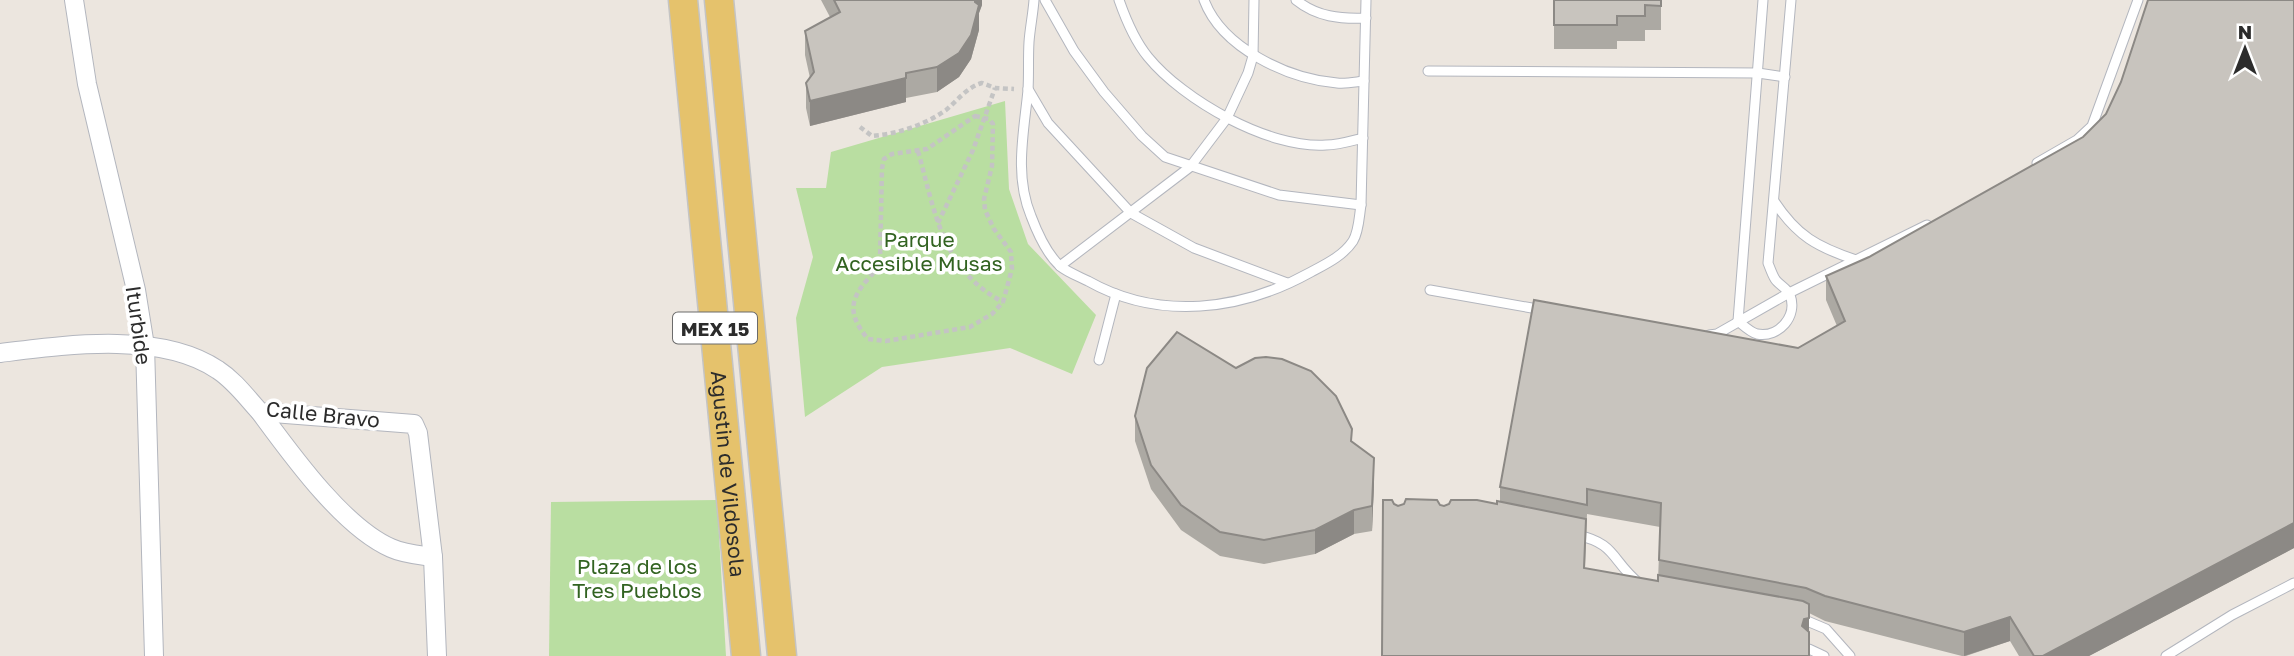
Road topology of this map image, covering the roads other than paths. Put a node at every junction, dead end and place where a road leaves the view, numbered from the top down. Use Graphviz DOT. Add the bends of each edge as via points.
graph roads {
  1 [pos="75,0"];
  2 [pos="683,0"];
  3 [pos="719,0"];
  4 [pos="1034,0"];
  5 [pos="1045,0"];
  6 [pos="1119,0"];
  7 [pos="1204,0"];
  8 [pos="1254,0"];
  9 [pos="1296,0"];
  10 [pos="1366,0"];
  11 [pos="1763,0"];
  12 [pos="1791,0"];
  13 [pos="2138,0"];
  14 [pos="1366,18"];
  15 [pos="1253,56"];
  16 [pos="1428,71"];
  17 [pos="1758,73"];
  18 [pos="1785,77"];
  19 [pos="1364,81"];
  20 [pos="1028,89"];
  21 [pos="1227,118"];
  22 [pos="1363,138"];
  23 [pos="1190,167"];
  24 [pos="2031,167"];
  25 [pos="1774,201"];
  26 [pos="1361,205"];
  27 [pos="1131,213"];
  28 [pos="1941,218"];
  29 [pos="1856,260"];
  30 [pos="1060,266"];
  31 [pos="1287,284"];
  32 [pos="1430,290"];
  33 [pos="1789,293"];
  34 [pos="1116,295"];
  35 [pos="1551,312"];
  36 [pos="1738,321"];
  37 [pos="1696,336"];
  38 [pos="145,346"];
  39 [pos="0,353"];
  40 [pos="1099,360"];
  41 [pos="260,412"];
  42 [pos="1571,534"];
  43 [pos="433,557"];
  44 [pos="2294,583"];
  45 [pos="1647,590"];
  46 [pos="1786,615"];
  47 [pos="1809,649"];
  48 [pos="154,656"];
  49 [pos="437,656"];
  50 [pos="746,656"];
  51 [pos="782,656"];
  52 [pos="1824,656"];
  53 [pos="1850,656"];
  54 [pos="2166,656"];
  1 -- 38 [label="street, Iturbide" via="87,84"];
  2 -- 50 [label="main road, Agustin de Vildosola / MEX 15"];
  3 -- 51 [label="main road, Agustin de Vildosola / MEX 15"];
  4 -- 20 [label="lane"];
  5 -- 23 [label="lane" via="1074,51 1142,135 1166,157"];
  6 -- 21 [label="lane" via="1128,27 1147,56 1176,86"];
  7 -- 15 [label="lane" via="1223,32"];
  8 -- 15 [label="lane"];
  9 -- 14 [label="lane" via="1325,16"];
  10 -- 14 [label="lane"];
  11 -- 17 [label="lane"];
  12 -- 18 [label="lane"];
  13 -- 24 [label="lane" via="2092,126"];
  14 -- 19 [label="lane"];
  15 -- 19 [label="lane" via="1312,79"];
  15 -- 21 [label="lane"];
  16 -- 17 [label="lane"];
  17 -- 18 [label="lane"];
  17 -- 36 [label="lane"];
  18 -- 25 [label="lane"];
  19 -- 22 [label="lane"];
  20 -- 27 [label="lane" via="1048,123"];
  20 -- 30 [label="lane" via="1022,131 1024,194 1040,236"];
  21 -- 22 [label="lane" via="1296,144 1326,145"];
  21 -- 23 [label="lane"];
  22 -- 26 [label="lane"];
  23 -- 26 [label="lane" via="1279,195"];
  23 -- 27 [label="lane"];
  25 -- 29 [label="lane" via="1805,238"];
  25 -- 33 [label="lane" via="1768,263"];
  26 -- 31 [label="lane" via="1350,246"];
  27 -- 30 [label="lane"];
  27 -- 31 [label="lane" via="1194,248"];
  28 -- 29 [label="lane"];
  29 -- 33 [label="lane"];
  30 -- 34 [label="lane"];
  31 -- 34 [label="lane" via="1266,294 1203,306 1165,306"];
  32 -- 35 [label="lane"];
  33 -- 36 [label="lane"];
  33 -- 36 [label="lane" via="1791,316 1773,332 1754,334"];
  34 -- 40 [label="lane"];
  36 -- 37 [label="lane" via="1717,334"];
  38 -- 39 [label="street, Calle Bravo"];
  38 -- 41 [label="street, Calle Bravo" via="199,359 231,380"];
  38 -- 48 [label="street, Iturbide"];
  41 -- 43 [label="street" via="304,471 358,526 393,549"];
  41 -- 43 [label="street, Calle Bravo" via="414,424"];
  42 -- 45 [label="lane" via="1605,545 1624,571"];
  43 -- 49 [label="street"];
  44 -- 54 [label="lane"];
  46 -- 53 [label="lane" via="1826,629"];
  47 -- 52 [label="lane"];
}
